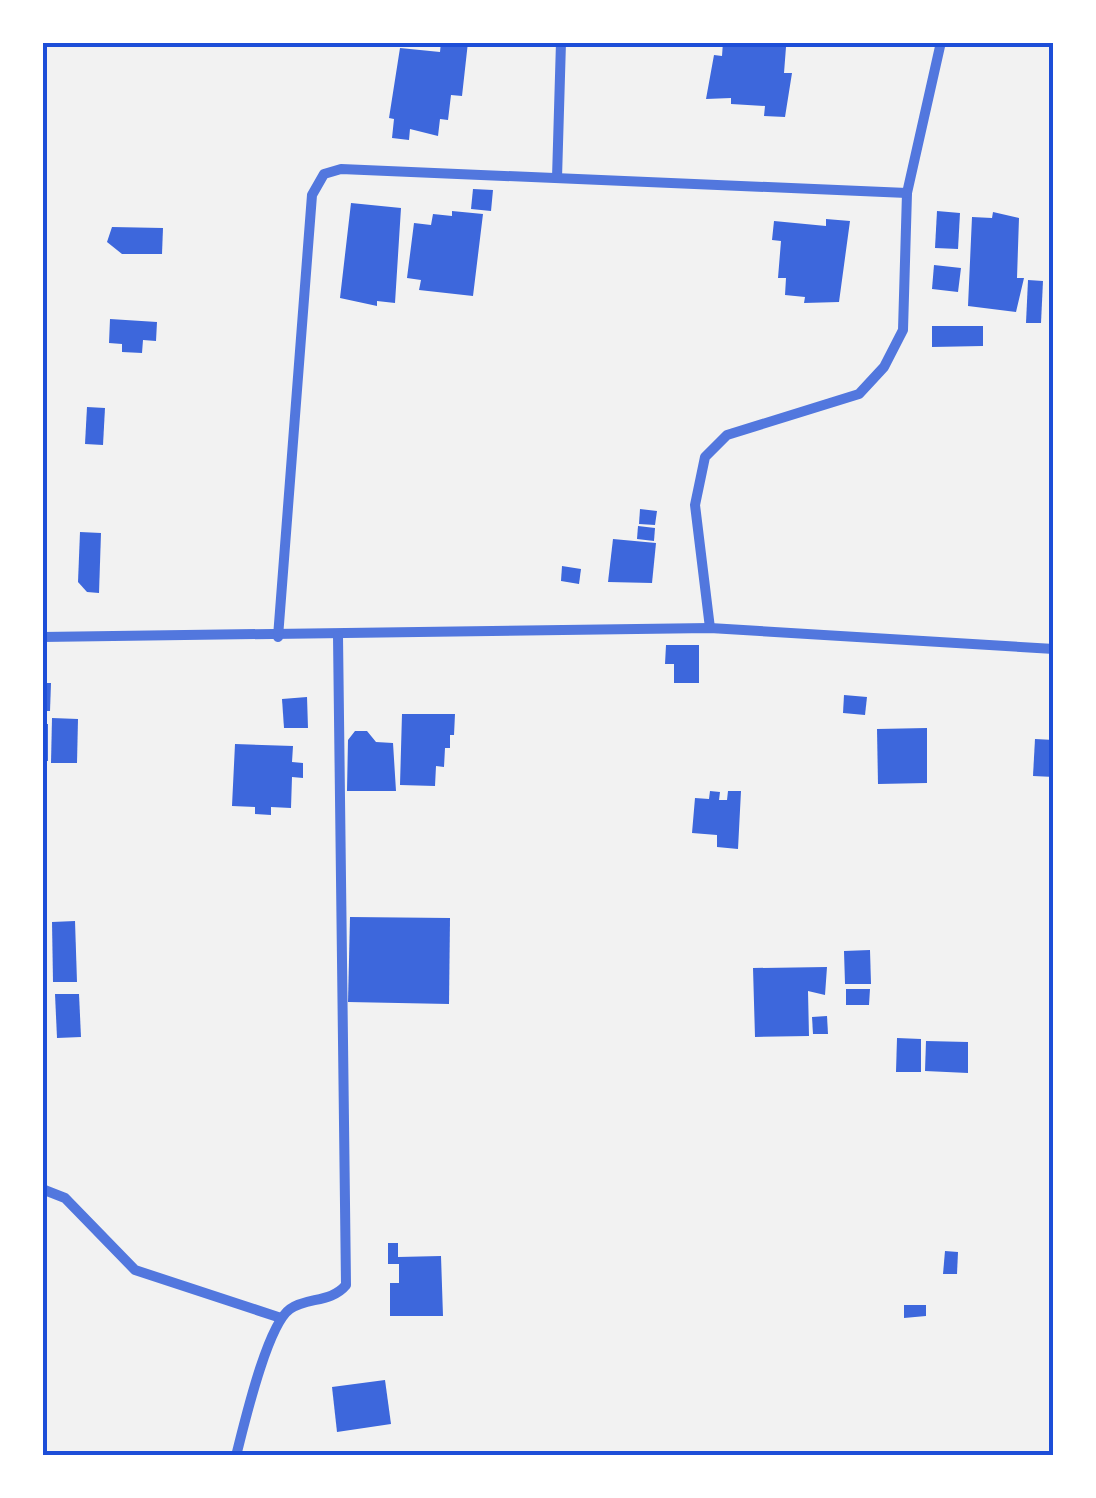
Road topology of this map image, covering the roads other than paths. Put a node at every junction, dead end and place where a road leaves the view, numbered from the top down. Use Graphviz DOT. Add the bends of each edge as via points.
graph roads {
  1 [pos="560,42"];
  2 [pos="941,42"];
  3 [pos="557,178"];
  4 [pos="907,193"];
  5 [pos="710,628"];
  6 [pos="338,636"];
  7 [pos="42,637"];
  8 [pos="278,637"];
  9 [pos="1054,649"];
  10 [pos="42,1189"];
  11 [pos="281,1318"];
  12 [pos="236,1456"];
  1 -- 3 [label="street"];
  2 -- 4 [label="street"];
  3 -- 4 [label="street"];
  3 -- 8 [label="street" via="341,169 324,174 312,195"];
  4 -- 5 [label="street" via="903,330 884,367 858,394 727,434 705,457 695,505"];
  5 -- 6 [label="street"];
  5 -- 9 [label="street"];
  6 -- 8 [label="street"];
  6 -- 11 [label="street" via="348,1267 338,1294 292,1307"];
  7 -- 8 [label="street"];
  10 -- 11 [label="street" via="65,1198 135,1270"];
  11 -- 12 [label="street"];
}
